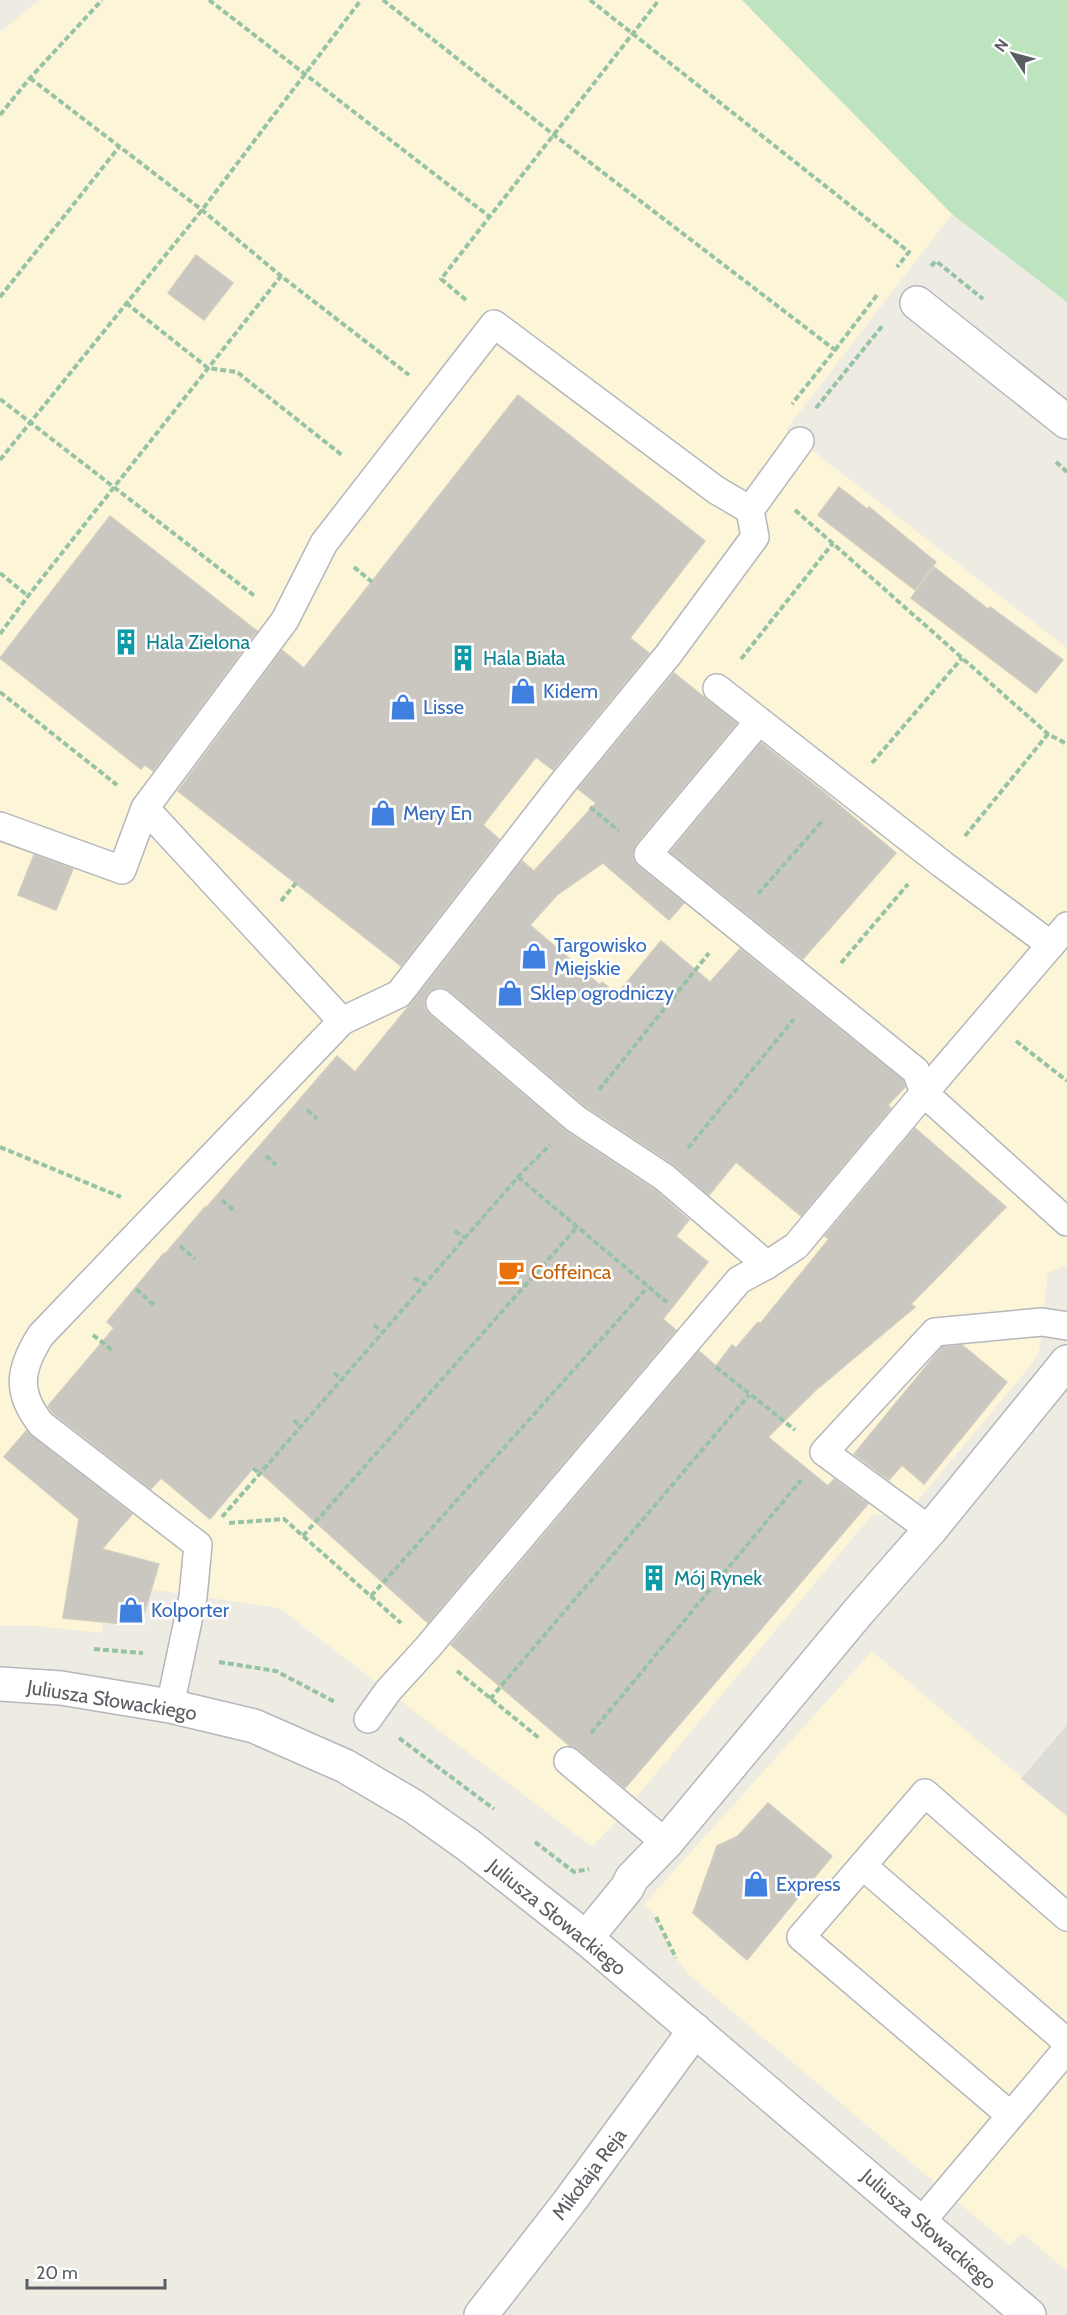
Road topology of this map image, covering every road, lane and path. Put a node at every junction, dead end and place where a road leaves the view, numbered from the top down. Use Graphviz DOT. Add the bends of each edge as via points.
graph roads {
  1 [pos="102,0"];
  2 [pos="209,0"];
  3 [pos="361,0"];
  4 [pos="383,0"];
  5 [pos="590,0"];
  6 [pos="659,0"];
  7 [pos="633,34"];
  8 [pos="305,72"];
  9 [pos="30,78"];
  10 [pos="0,115"];
  11 [pos="554,135"];
  12 [pos="119,147"];
  13 [pos="202,210"];
  14 [pos="490,217"];
  15 [pos="896,270"];
  16 [pos="281,276"];
  17 [pos="882,288"];
  18 [pos="0,297"];
  19 [pos="126,303"];
  20 [pos="917,303"];
  21 [pos="494,324"];
  22 [pos="835,350"];
  23 [pos="208,368"];
  24 [pos="438,397"];
  25 [pos="0,399"];
  26 [pos="790,406"];
  27 [pos="30,422"];
  28 [pos="1067,422"];
  29 [pos="800,441"];
  30 [pos="0,460"];
  31 [pos="374,481"];
  32 [pos="115,488"];
  33 [pos="750,510"];
  34 [pos="833,543"];
  35 [pos="0,573"];
  36 [pos="28,596"];
  37 [pos="285,620"];
  38 [pos="0,634"];
  39 [pos="717,688"];
  40 [pos="0,692"];
  41 [pos="759,721"];
  42 [pos="1048,734"];
  43 [pos="1067,744"];
  44 [pos="562,784"];
  45 [pos="145,808"];
  46 [pos="0,826"];
  47 [pos="648,854"];
  48 [pos="942,864"];
  49 [pos="1059,936"];
  50 [pos="816,991"];
  51 [pos="440,1003"];
  52 [pos="989,1018"];
  53 [pos="342,1021"];
  54 [pos="1067,1082"];
  55 [pos="924,1094"];
  56 [pos="0,1147"];
  57 [pos="518,1177"];
  58 [pos="664,1177"];
  59 [pos="149,1222"];
  60 [pos="1067,1222"];
  61 [pos="577,1227"];
  62 [pos="455,1230"];
  63 [pos="465,1238"];
  64 [pos="767,1265"];
  65 [pos="414,1278"];
  66 [pos="425,1284"];
  67 [pos="648,1287"];
  68 [pos="374,1325"];
  69 [pos="1067,1326"];
  70 [pos="383,1333"];
  71 [pos="692,1335"];
  72 [pos="1067,1362"];
  73 [pos="334,1373"];
  74 [pos="343,1380"];
  75 [pos="749,1395"];
  76 [pos="294,1420"];
  77 [pos="301,1427"];
  78 [pos="824,1452"];
  79 [pos="253,1468"];
  80 [pos="260,1474"];
  81 [pos="228,1523"];
  82 [pos="930,1530"];
  83 [pos="303,1536"];
  84 [pos="371,1596"];
  85 [pos="428,1647"];
  86 [pos="0,1684"];
  87 [pos="490,1699"];
  88 [pos="170,1706"];
  89 [pos="368,1719"];
  90 [pos="568,1761"];
  91 [pos="666,1842"];
  92 [pos="863,1866"];
  93 [pos="1067,1917"];
  94 [pos="586,1938"];
  95 [pos="695,2030"];
  96 [pos="1067,2042"];
  97 [pos="1067,2049"];
  98 [pos="1010,2115"];
  99 [pos="921,2222"];
  100 [pos="481,2315"];
  101 [pos="1029,2315"];
  1 -- 9 [label="path"];
  2 -- 8 [label="path"];
  3 -- 8 [label="path"];
  4 -- 11 [label="path"];
  5 -- 7 [label="path"];
  6 -- 7 [label="path"];
  7 -- 11 [label="path"];
  7 -- 15 [label="path" via="909,252"];
  8 -- 13 [label="path"];
  8 -- 14 [label="path"];
  9 -- 10 [label="path"];
  9 -- 12 [label="path"];
  11 -- 14 [label="path"];
  11 -- 22 [label="path"];
  12 -- 13 [label="path"];
  12 -- 18 [label="path"];
  13 -- 16 [label="path"];
  13 -- 19 [label="path"];
  14 -- 21 [label="path" via="441,279"];
  16 -- 23 [label="path"];
  16 -- 24 [label="path"];
  17 -- 22 [label="path"];
  19 -- 23 [label="path"];
  19 -- 27 [label="path"];
  20 -- 28 [label="street"];
  21 -- 24 [label="lane"];
  21 -- 33 [label="lane" via="716,490"];
  22 -- 26 [label="path"];
  23 -- 31 [label="path" via="237,372"];
  23 -- 32 [label="path"];
  24 -- 31 [label="lane"];
  25 -- 27 [label="path"];
  27 -- 30 [label="path"];
  27 -- 32 [label="path"];
  29 -- 33 [label="lane"];
  31 -- 37 [label="lane" via="324,543"];
  32 -- 36 [label="path"];
  32 -- 37 [label="path"];
  33 -- 34 [label="path" via="789,504"];
  33 -- 44 [label="lane" via="755,537 668,655"];
  34 -- 39 [label="path"];
  34 -- 42 [label="path"];
  35 -- 36 [label="path"];
  36 -- 38 [label="path"];
  37 -- 45 [label="lane"];
  39 -- 41 [label="lane"];
  40 -- 45 [label="path"];
  41 -- 47 [label="lane"];
  41 -- 48 [label="lane"];
  42 -- 43 [label="path"];
  42 -- 48 [label="path"];
  44 -- 47 [label="path"];
  44 -- 53 [label="lane" via="399,994"];
  45 -- 46 [label="lane" via="122,870"];
  45 -- 53 [label="lane"];
  47 -- 50 [label="lane"];
  48 -- 49 [label="lane"];
  48 -- 50 [label="path" via="913,878"];
  49 -- 52 [label="lane"];
  50 -- 55 [label="lane" via="916,1071"];
  50 -- 58 [label="path"];
  51 -- 58 [label="lane" via="576,1119"];
  52 -- 54 [label="path"];
  52 -- 55 [label="lane"];
  53 -- 59 [label="lane"];
  55 -- 60 [label="lane"];
  55 -- 64 [label="lane" via="796,1246"];
  56 -- 59 [label="path" via="119,1195"];
  57 -- 61 [label="path"];
  58 -- 64 [label="lane"];
  59 -- 88 [label="lane" via="41,1335 28,1355 23,1388 29,1409 41,1424 198,1545 193,1597"];
  61 -- 67 [label="path"];
  61 -- 83 [label="path"];
  62 -- 63 [label="path"];
  64 -- 71 [label="lane" via="739,1280"];
  65 -- 66 [label="path"];
  67 -- 71 [label="path"];
  67 -- 84 [label="path"];
  68 -- 70 [label="path"];
  69 -- 78 [label="lane" via="1042,1322 935,1332"];
  71 -- 75 [label="path"];
  71 -- 85 [label="lane"];
  72 -- 82 [label="street"];
  73 -- 74 [label="path"];
  75 -- 78 [label="path"];
  75 -- 87 [label="path"];
  76 -- 77 [label="path"];
  78 -- 82 [label="lane"];
  78 -- 90 [label="path"];
  79 -- 80 [label="path"];
  81 -- 83 [label="path" via="284,1519"];
  82 -- 91 [label="street"];
  83 -- 84 [label="path"];
  84 -- 85 [label="path"];
  85 -- 87 [label="path"];
  85 -- 89 [label="lane"];
  86 -- 88 [label="street, Juliusza Słowackiego" via="61,1688"];
  87 -- 90 [label="path"];
  88 -- 94 [label="street, Juliusza Słowackiego" via="254,1726 345,1766 414,1806"];
  90 -- 91 [label="lane"];
  91 -- 94 [label="street" via="632,1878"];
  92 -- 93 [label="lane" via="926,1793"];
  92 -- 96 [label="lane"];
  92 -- 98 [label="lane" via="801,1937"];
  94 -- 95 [label="street, Juliusza Słowackiego"];
  95 -- 99 [label="street, Juliusza Słowackiego"];
  95 -- 100 [label="street, Mikołaja Reja"];
  97 -- 98 [label="lane"];
  98 -- 99 [label="lane"];
  99 -- 101 [label="street, Juliusza Słowackiego"];
}
